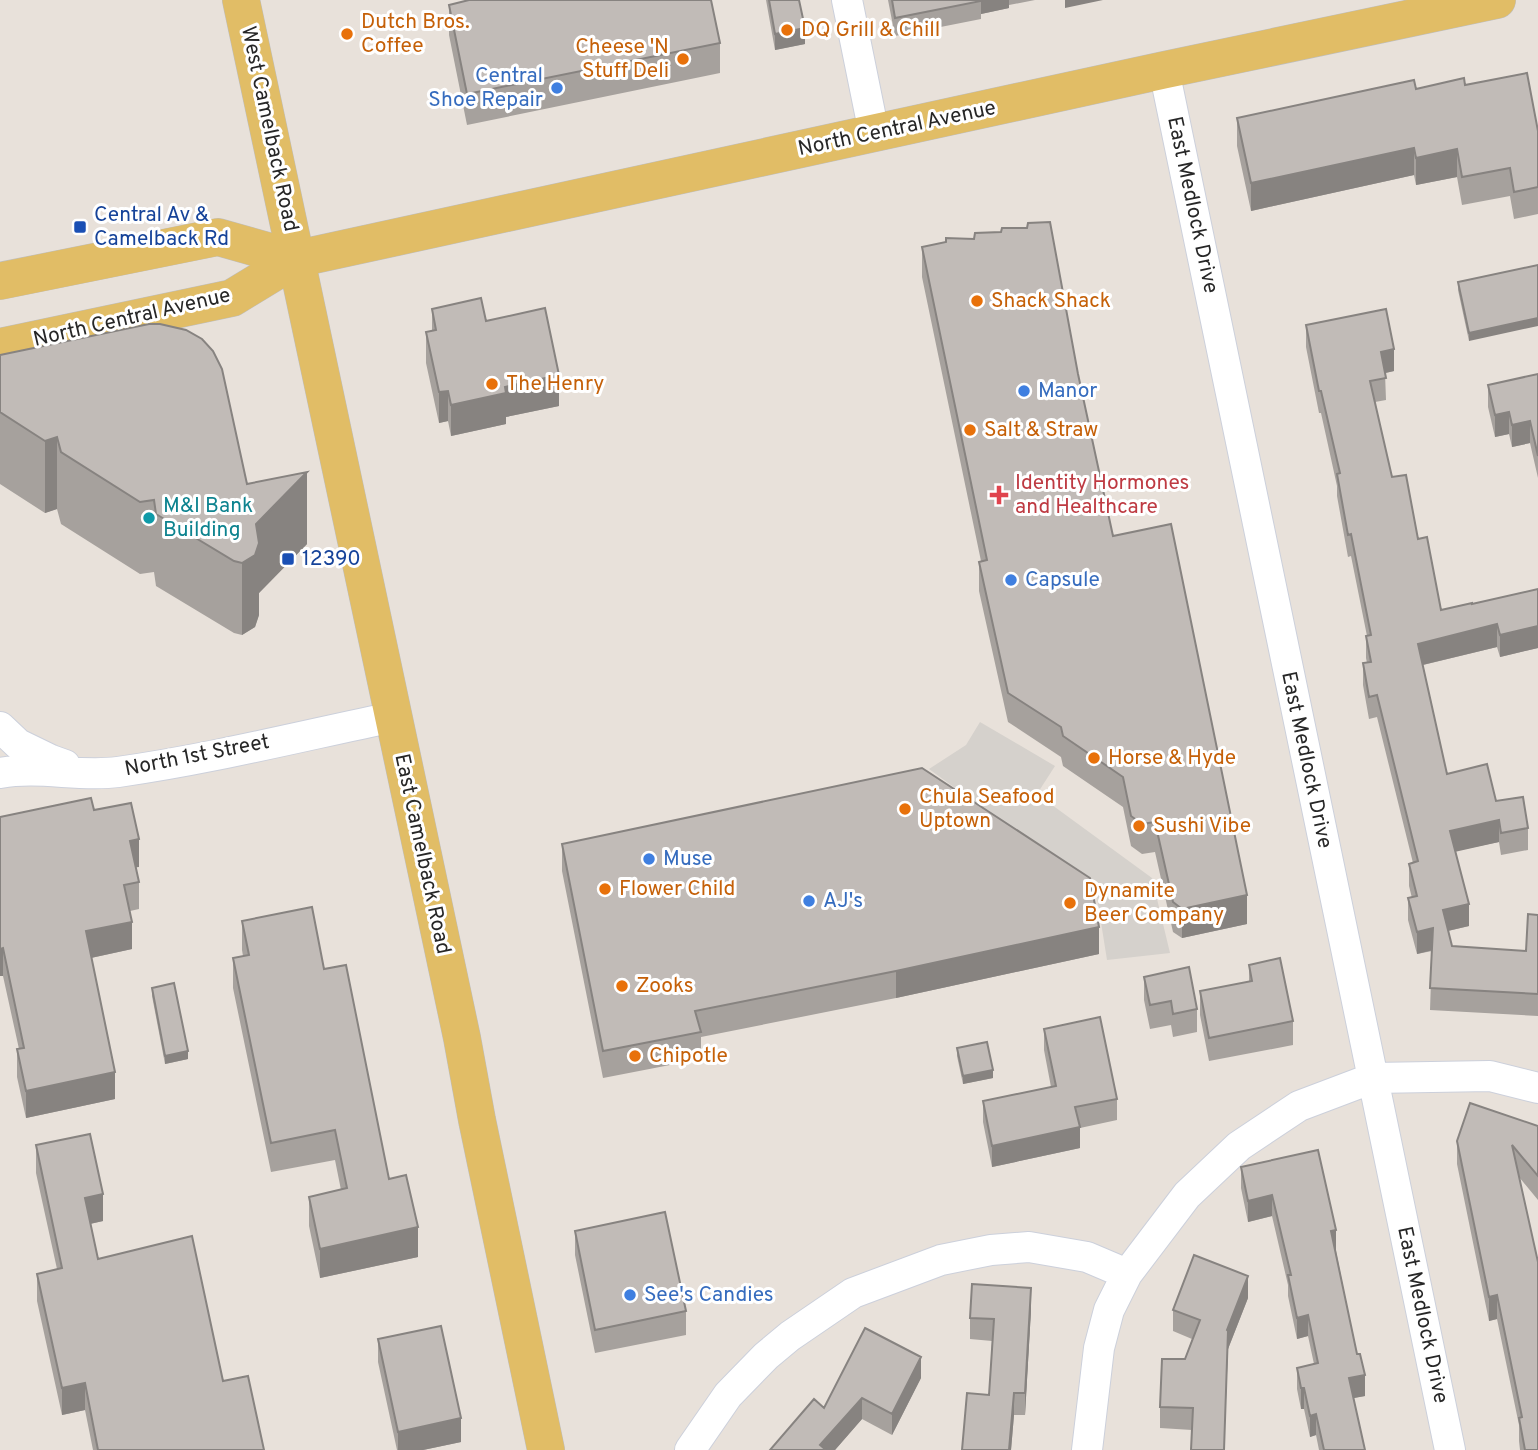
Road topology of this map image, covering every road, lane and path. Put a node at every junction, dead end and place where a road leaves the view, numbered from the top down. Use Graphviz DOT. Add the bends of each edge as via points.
graph roads {
  1 [pos="241,0"];
  2 [pos="848,0"];
  3 [pos="1497,0"];
  4 [pos="1430,7"];
  5 [pos="1164,70"];
  6 [pos="874,133"];
  7 [pos="296,259"];
  8 [pos="0,281"];
  9 [pos="0,347"];
  10 [pos="393,717"];
  11 [pos="6,738"];
  12 [pos="0,773"];
  13 [pos="89,774"];
  14 [pos="1373,1078"];
  15 [pos="1538,1088"];
  16 [pos="1127,1274"];
  17 [pos="546,1450"];
  18 [pos="690,1450"];
  19 [pos="1087,1450"];
  20 [pos="1450,1450"];
  1 -- 7 [label="main road, West Camelback Road"];
  2 -- 6 [label="street"];
  3 -- 4 [label="main road, North Central Avenue"];
  4 -- 5 [label="main road, North Central Avenue"];
  5 -- 6 [label="main road, North Central Avenue"];
  5 -- 14 [label="street, East Medlock Drive"];
  6 -- 7 [label="main road, North Central Avenue"];
  7 -- 8 [label="main road, North Central Avenue" via="218,237"];
  7 -- 9 [label="main road, North Central Avenue" via="232,298"];
  7 -- 10 [label="main road, East Camelback Road"];
  10 -- 13 [label="street, North 1st Street" via="198,758"];
  10 -- 17 [label="main road, East Camelback Road"];
  11 -- 13 [label="street"];
  12 -- 13 [label="street, North 1st Street" via="47,770"];
  14 -- 15 [label="street" via="1490,1076"];
  14 -- 16 [label="street" via="1299,1106 1239,1146 1187,1195"];
  14 -- 20 [label="street, East Medlock Drive"];
  16 -- 18 [label="street" via="1087,1257 1029,1247 942,1260 853,1293 766,1356 728,1395"];
  16 -- 19 [label="street" via="1109,1310 1099,1348"];
}
